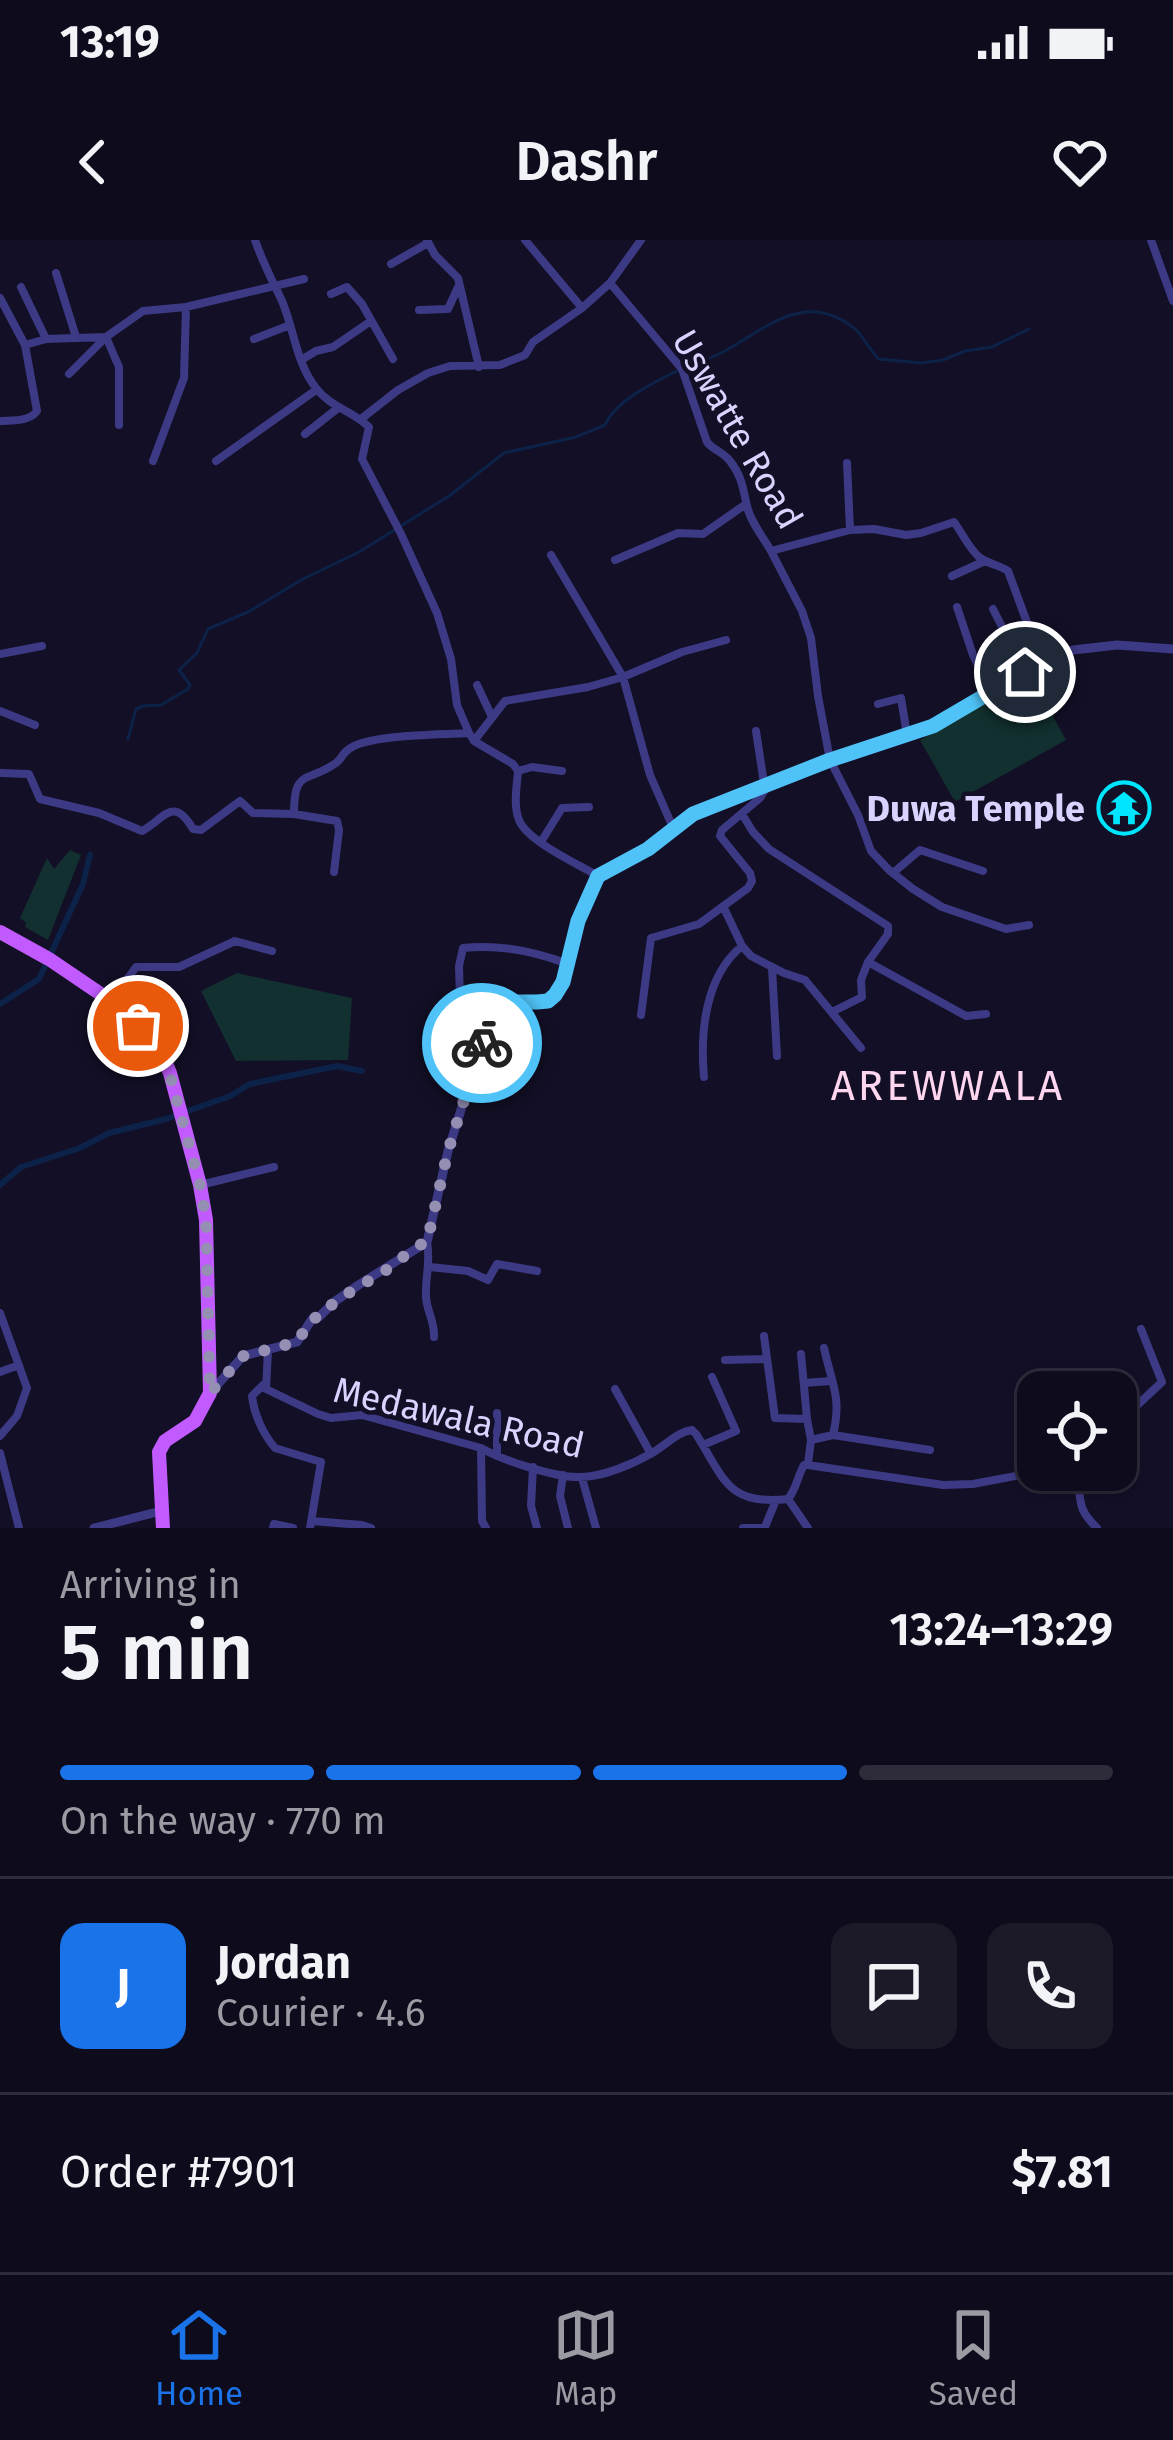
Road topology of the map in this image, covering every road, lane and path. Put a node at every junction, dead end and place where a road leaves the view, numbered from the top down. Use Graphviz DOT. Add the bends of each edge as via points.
graph roads {
  1 [pos="255,240"];
  2 [pos="526,240"];
  3 [pos="641,240"];
  4 [pos="1151,240"];
  5 [pos="428,241"];
  6 [pos="391,264"];
  7 [pos="56,273"];
  8 [pos="304,279"];
  9 [pos="610,283"];
  10 [pos="460,284"];
  11 [pos="1169,284"];
  12 [pos="273,286"];
  13 [pos="21,287"];
  14 [pos="331,294"];
  15 [pos="0,298"];
  16 [pos="1173,301"];
  17 [pos="186,307"];
  18 [pos="582,308"];
  19 [pos="419,310"];
  20 [pos="371,321"];
  21 [pos="290,325"];
  22 [pos="76,337"];
  23 [pos="106,337"];
  24 [pos="46,339"];
  25 [pos="254,339"];
  26 [pos="25,345"];
  27 [pos="394,359"];
  28 [pos="301,361"];
  29 [pos="479,367"];
  30 [pos="69,374"];
  31 [pos="316,390"];
  32 [pos="338,408"];
  33 [pos="362,419"];
  34 [pos="0,421"];
  35 [pos="118,425"];
  36 [pos="305,434"];
  37 [pos="154,461"];
  38 [pos="216,461"];
  39 [pos="847,463"];
  40 [pos="746,504"];
  41 [pos="850,530"];
  42 [pos="771,550"];
  43 [pos="551,555"];
  44 [pos="615,560"];
  45 [pos="985,561"];
  46 [pos="952,576"];
  47 [pos="957,607"];
  48 [pos="993,609"];
  49 [pos="725,640"];
  50 [pos="42,646"];
  51 [pos="1173,649"];
  52 [pos="0,654"];
  53 [pos="1042,662"];
  54 [pos="1025,672"];
  55 [pos="623,677"];
  56 [pos="477,685"];
  57 [pos="990,690"];
  58 [pos="878,704"];
  59 [pos="0,711"];
  60 [pos="492,717"];
  61 [pos="35,725"];
  62 [pos="756,731"];
  63 [pos="907,735"];
  64 [pos="472,737"];
  65 [pos="830,760"];
  66 [pos="518,771"];
  67 [pos="562,772"];
  68 [pos="0,773"];
  69 [pos="766,784"];
  70 [pos="589,807"];
  71 [pos="294,814"];
  72 [pos="742,814"];
  73 [pos="674,830"];
  74 [pos="541,842"];
  75 [pos="983,871"];
  76 [pos="334,872"];
  77 [pos="892,873"];
  78 [pos="598,876"];
  79 [pos="723,906"];
  80 [pos="1029,925"];
  81 [pos="0,932"];
  82 [pos="742,946"];
  83 [pos="272,951"];
  84 [pos="868,962"];
  85 [pos="568,964"];
  86 [pos="772,967"];
  87 [pos="500,1000"];
  88 [pos="111,1001"];
  89 [pos="832,1012"];
  90 [pos="986,1014"];
  91 [pos="641,1015"];
  92 [pos="861,1048"];
  93 [pos="777,1057"];
  94 [pos="704,1077"];
  95 [pos="274,1167"];
  96 [pos="200,1185"];
  97 [pos="427,1242"];
  98 [pos="430,1267"];
  99 [pos="537,1271"];
  100 [pos="0,1313"];
  101 [pos="1142,1329"];
  102 [pos="764,1336"];
  103 [pos="434,1337"];
  104 [pos="824,1348"];
  105 [pos="268,1350"];
  106 [pos="801,1354"];
  107 [pos="767,1359"];
  108 [pos="725,1360"];
  109 [pos="19,1365"];
  110 [pos="0,1372"];
  111 [pos="712,1377"];
  112 [pos="1173,1377"];
  113 [pos="831,1381"];
  114 [pos="1162,1382"];
  115 [pos="265,1383"];
  116 [pos="803,1383"];
  117 [pos="615,1389"];
  118 [pos="210,1393"];
  119 [pos="1137,1405"];
  120 [pos="497,1413"];
  121 [pos="807,1418"];
  122 [pos="833,1435"];
  123 [pos="0,1436"];
  124 [pos="811,1440"];
  125 [pos="704,1445"];
  126 [pos="481,1448"];
  127 [pos="930,1450"];
  128 [pos="0,1454"];
  129 [pos="651,1454"];
  130 [pos="497,1457"];
  131 [pos="808,1465"];
  132 [pos="533,1467"];
  133 [pos="2,1468"];
  134 [pos="563,1475"];
  135 [pos="1017,1476"];
  136 [pos="582,1478"];
  137 [pos="1079,1491"];
  138 [pos="788,1499"];
  139 [pos="776,1500"];
  140 [pos="15,1506"];
  141 [pos="0,1509"];
  142 [pos="161,1511"];
  143 [pos="311,1525"];
  144 [pos="20,1528"];
  145 [pos="94,1528"];
  146 [pos="163,1528"];
  147 [pos="273,1528"];
  148 [pos="293,1528"];
  149 [pos="371,1528"];
  150 [pos="486,1528"];
  151 [pos="537,1528"];
  152 [pos="568,1528"];
  153 [pos="596,1528"];
  154 [pos="742,1528"];
  155 [pos="759,1528"];
  156 [pos="808,1528"];
  157 [pos="1097,1528"];
  1 -- 12 [label="street"];
  2 -- 18 [label="street"];
  3 -- 9 [label="street"];
  4 -- 11 [label="street"];
  5 -- 6 [label="street"];
  5 -- 10 [label="street"];
  7 -- 22 [label="street"];
  8 -- 12 [label="street"];
  9 -- 18 [label="street"];
  9 -- 40 [label="street, Uswatte Road" via="682,369 706,442 732,463"];
  10 -- 19 [label="street" via="448,309"];
  10 -- 29 [label="street"];
  11 -- 16 [label="street"];
  12 -- 17 [label="street"];
  12 -- 21 [label="street"];
  13 -- 24 [label="street"];
  14 -- 20 [label="street" via="347,287"];
  15 -- 26 [label="street"];
  17 -- 23 [label="street" via="143,311"];
  17 -- 37 [label="street" via="184,378"];
  18 -- 29 [label="street" via="525,355"];
  20 -- 27 [label="street"];
  20 -- 28 [label="street"];
  21 -- 25 [label="street"];
  21 -- 28 [label="street"];
  22 -- 23 [label="street"];
  22 -- 24 [label="street"];
  23 -- 30 [label="street"];
  23 -- 35 [label="street" via="119,368"];
  24 -- 26 [label="street"];
  26 -- 34 [label="street" via="37,411"];
  28 -- 31 [label="street"];
  29 -- 33 [label="street" via="428,373"];
  31 -- 32 [label="street"];
  31 -- 38 [label="street"];
  32 -- 33 [label="street"];
  32 -- 36 [label="street"];
  33 -- 64 [label="street" via="369,427 362,458 436,613"];
  39 -- 41 [label="street"];
  40 -- 42 [label="street, Uswatte Road"];
  40 -- 44 [label="street" via="703,534 678,532"];
  41 -- 42 [label="street, Uswatte Road"];
  41 -- 45 [label="street, Uswatte Road" via="906,535 950,521"];
  42 -- 65 [label="street" via="811,638"];
  43 -- 55 [label="street"];
  45 -- 46 [label="street"];
  45 -- 53 [label="street, Uswatte Road" via="1007,572"];
  47 -- 57 [label="street"];
  48 -- 54 [label="street"];
  49 -- 55 [label="street"];
  50 -- 52 [label="street"];
  51 -- 53 [label="street" via="1092,647"];
  53 -- 54 [label="street"];
  54 -- 57 [label="street"];
  55 -- 60 [label="street" via="505,701"];
  55 -- 73 [label="street"];
  56 -- 60 [label="street"];
  57 -- 63 [label="street"];
  58 -- 63 [label="street" via="901,698"];
  59 -- 61 [label="street"];
  60 -- 64 [label="street"];
  62 -- 69 [label="street"];
  63 -- 65 [label="street"];
  64 -- 66 [label="street"];
  64 -- 71 [label="street" via="367,740 301,780"];
  65 -- 69 [label="street"];
  65 -- 77 [label="street" via="866,844"];
  66 -- 67 [label="street"];
  66 -- 74 [label="street" via="520,826"];
  68 -- 71 [label="street" via="29,774 40,799 142,831 174,812 201,830 240,801 253,814"];
  69 -- 72 [label="street"];
  69 -- 73 [label="street"];
  70 -- 74 [label="street" via="562,808"];
  71 -- 76 [label="street" via="337,821"];
  72 -- 79 [label="street" via="720,836 752,881"];
  72 -- 84 [label="street" via="769,849 888,926"];
  73 -- 78 [label="street"];
  74 -- 78 [label="street"];
  75 -- 77 [label="street" via="920,850"];
  77 -- 80 [label="street" via="968,917 1006,929"];
  78 -- 85 [label="street"];
  79 -- 82 [label="street"];
  79 -- 91 [label="street" via="699,924 651,938"];
  81 -- 88 [label="main road"];
  82 -- 86 [label="street"];
  82 -- 94 [label="street" via="717,980 704,1027"];
  83 -- 88 [label="street" via="235,941 179,967 136,967"];
  84 -- 89 [label="street" via="862,997"];
  84 -- 90 [label="street" via="966,1016"];
  85 -- 87 [label="street" via="548,1001"];
  85 -- 87 [label="street" via="464,948 460,997"];
  86 -- 89 [label="street" via="805,980"];
  86 -- 93 [label="street"];
  87 -- 97 [label="street" via="448,1151"];
  88 -- 96 [label="main road" via="161,1052"];
  89 -- 92 [label="street"];
  95 -- 96 [label="street"];
  96 -- 118 [label="main road"];
  97 -- 98 [label="street"];
  97 -- 105 [label="street" via="334,1302 297,1342"];
  98 -- 99 [label="street" via="488,1280 497,1264"];
  98 -- 103 [label="street" via="425,1299"];
  100 -- 109 [label="street"];
  101 -- 114 [label="street"];
  102 -- 107 [label="street"];
  104 -- 113 [label="street"];
  105 -- 115 [label="street"];
  105 -- 118 [label="street" via="243,1356"];
  106 -- 116 [label="street"];
  107 -- 108 [label="street"];
  107 -- 121 [label="street" via="775,1418"];
  109 -- 110 [label="street"];
  109 -- 123 [label="street" via="27,1388"];
  111 -- 125 [label="street" via="736,1431"];
  112 -- 114 [label="street"];
  113 -- 116 [label="street"];
  113 -- 122 [label="street" via="839,1397"];
  114 -- 119 [label="street"];
  115 -- 126 [label="street, Medawala Road" via="331,1418 362,1415"];
  115 -- 143 [label="street" via="252,1396 270,1442 321,1462"];
  116 -- 121 [label="street"];
  117 -- 129 [label="street"];
  118 -- 142 [label="main road" via="195,1421 159,1452"];
  120 -- 130 [label="street"];
  121 -- 124 [label="street"];
  122 -- 124 [label="street"];
  122 -- 127 [label="street"];
  124 -- 131 [label="street"];
  125 -- 129 [label="street, Medawala Road" via="685,1430"];
  125 -- 139 [label="street" via="739,1496"];
  126 -- 130 [label="street, Medawala Road"];
  126 -- 150 [label="street"];
  128 -- 133 [label="street"];
  129 -- 136 [label="street, Medawala Road"];
  130 -- 132 [label="street, Medawala Road"];
  131 -- 135 [label="street" via="943,1485"];
  131 -- 138 [label="street"];
  132 -- 134 [label="street, Medawala Road"];
  132 -- 151 [label="street"];
  133 -- 140 [label="street"];
  134 -- 136 [label="street, Medawala Road"];
  134 -- 152 [label="street"];
  136 -- 153 [label="street"];
  137 -- 157 [label="street" via="1084,1516"];
  138 -- 139 [label="street"];
  138 -- 156 [label="street"];
  139 -- 155 [label="street"];
  140 -- 141 [label="street"];
  140 -- 144 [label="street"];
  142 -- 145 [label="street"];
  142 -- 146 [label="main road"];
  143 -- 149 [label="street"];
  147 -- 148 [label="street"];
  154 -- 155 [label="street"];
}
